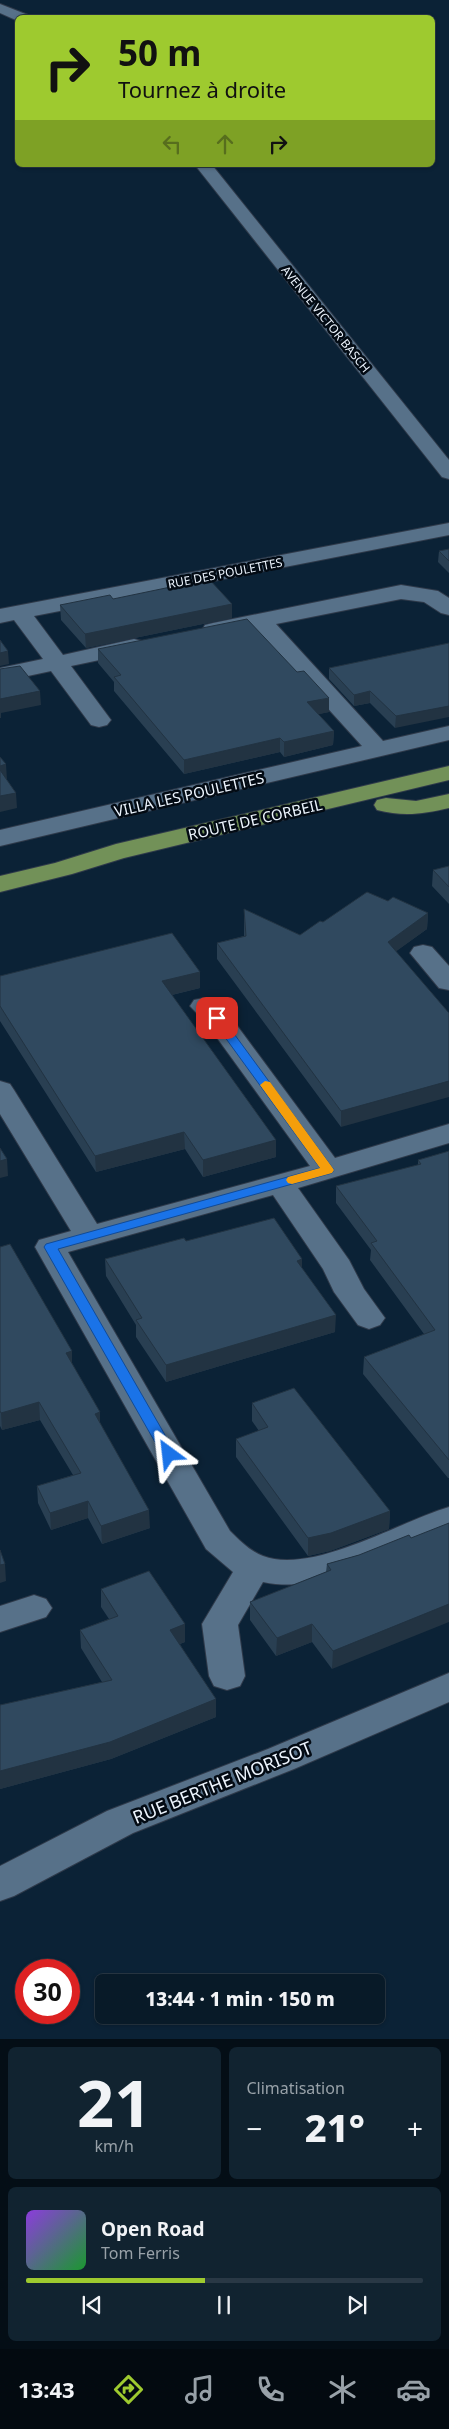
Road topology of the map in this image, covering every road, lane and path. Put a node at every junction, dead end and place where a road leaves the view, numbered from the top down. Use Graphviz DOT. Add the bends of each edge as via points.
graph roads {
  1 [pos="0,8"];
  2 [pos="16,15"];
  3 [pos="205,167"];
  4 [pos="449,473"];
  5 [pos="449,530"];
  6 [pos="449,608"];
  7 [pos="10,614"];
  8 [pos="260,620"];
  9 [pos="192,634"];
  10 [pos="153,642"];
  11 [pos="56,663"];
  12 [pos="0,675"];
  13 [pos="99,720"];
  14 [pos="449,733"];
  15 [pos="378,750"];
  16 [pos="449,773"];
  17 [pos="449,789"];
  18 [pos="449,801"];
  19 [pos="386,805"];
  20 [pos="0,838"];
  21 [pos="62,869"];
  22 [pos="0,884"];
  23 [pos="423,953"];
  24 [pos="449,982"];
  25 [pos="204,1006"];
  26 [pos="0,1090"];
  27 [pos="449,1133"];
  28 [pos="328,1170"];
  29 [pos="280,1184"];
  30 [pos="89,1236"];
  31 [pos="369,1318"];
  32 [pos="449,1519"];
  33 [pos="254,1567"];
  34 [pos="34,1608"];
  35 [pos="0,1619"];
  36 [pos="227,1676"];
  37 [pos="449,1687"];
  38 [pos="0,1885"];
  1 -- 2 [label="street"];
  3 -- 4 [label="street, AVENUE VICTOR BASCH"];
  5 -- 7 [label="street, RUE DES POULETTES"];
  6 -- 8 [label="street" via="430,596 401,592"];
  7 -- 11 [label="street"];
  8 -- 9 [label="street"];
  8 -- 15 [label="street"];
  10 -- 11 [label="street"];
  11 -- 12 [label="street"];
  11 -- 13 [label="street"];
  14 -- 15 [label="street, VILLA LES POULETTES"];
  15 -- 20 [label="street, VILLA LES POULETTES"];
  16 -- 21 [label="main road, ROUTE DE CORBEIL" via="116,852"];
  17 -- 19 [label="main road, ROUTE DE CORBEIL"];
  18 -- 19 [label="main road" via="416,808"];
  19 -- 21 [label="main road, ROUTE DE CORBEIL" via="122,862"];
  21 -- 22 [label="main road, ROUTE DE CORBEIL"];
  23 -- 24 [label="street"];
  25 -- 28 [label="street" via="217,1018"];
  26 -- 30 [label="street"];
  27 -- 28 [label="street"];
  28 -- 29 [label="street"];
  29 -- 30 [label="street"];
  29 -- 31 [label="street"];
  30 -- 33 [label="street" via="50,1247 218,1540 231,1555"];
  32 -- 33 [label="street" via="330,1567 271,1572"];
  33 -- 36 [label="street" via="220,1624"];
  34 -- 35 [label="street"];
  37 -- 38 [label="street, RUE BERTHE MORISOT" via="281,1759 120,1822"];
}
